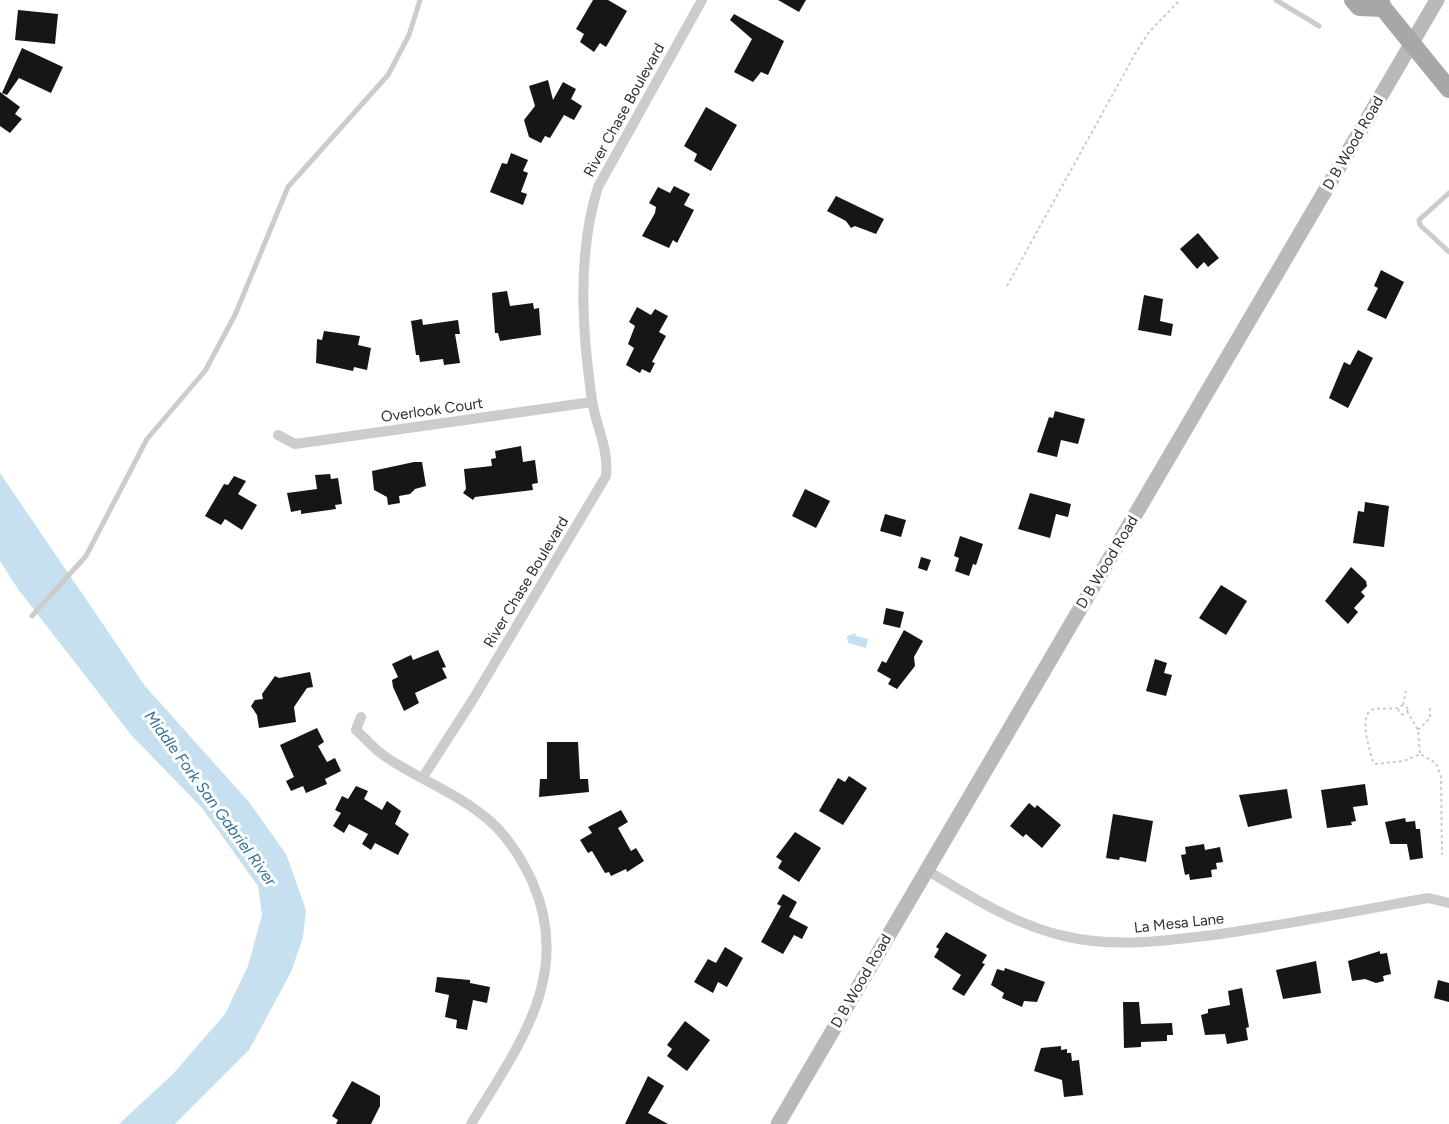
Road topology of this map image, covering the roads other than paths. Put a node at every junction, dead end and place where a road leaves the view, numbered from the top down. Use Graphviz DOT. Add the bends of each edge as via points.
graph roads {
  1 [pos="420,0"];
  2 [pos="702,0"];
  3 [pos="1276,0"];
  4 [pos="1353,0"];
  5 [pos="1437,0"];
  6 [pos="1382,4"];
  7 [pos="1319,26"];
  8 [pos="1412,43"];
  9 [pos="1449,88"];
  10 [pos="1449,193"];
  11 [pos="1449,252"];
  12 [pos="592,402"];
  13 [pos="278,435"];
  14 [pos="32,616"];
  15 [pos="361,717"];
  16 [pos="423,777"];
  17 [pos="925,869"];
  18 [pos="1449,903"];
  19 [pos="471,1124"];
  20 [pos="778,1124"];
  1 -- 14 [label="lane" via="410,35 388,75 288,187 235,315 205,371 147,439 86,556"];
  2 -- 12 [label="street, River Chase Boulevard" via="598,187 589,215 585,287"];
  3 -- 7 [label="lane"];
  4 -- 6 [label="main road" via="1359,7"];
  5 -- 8 [label="main road, D B Wood Road"];
  6 -- 8 [label="main road"];
  8 -- 9 [label="main road"];
  8 -- 17 [label="main road, D B Wood Road"];
  10 -- 11 [label="lane" via="1419,220"];
  12 -- 13 [label="street, Overlook Court" via="295,444"];
  12 -- 16 [label="street, River Chase Boulevard" via="606,451 606,476"];
  15 -- 16 [label="street" via="356,730 382,754"];
  16 -- 19 [label="street" via="491,822 520,856 544,917 548,964 535,1012"];
  17 -- 18 [label="street, La Mesa Lane" via="1024,922 1062,936 1118,944 1258,928 1428,898"];
  17 -- 20 [label="main road, D B Wood Road"];
}
